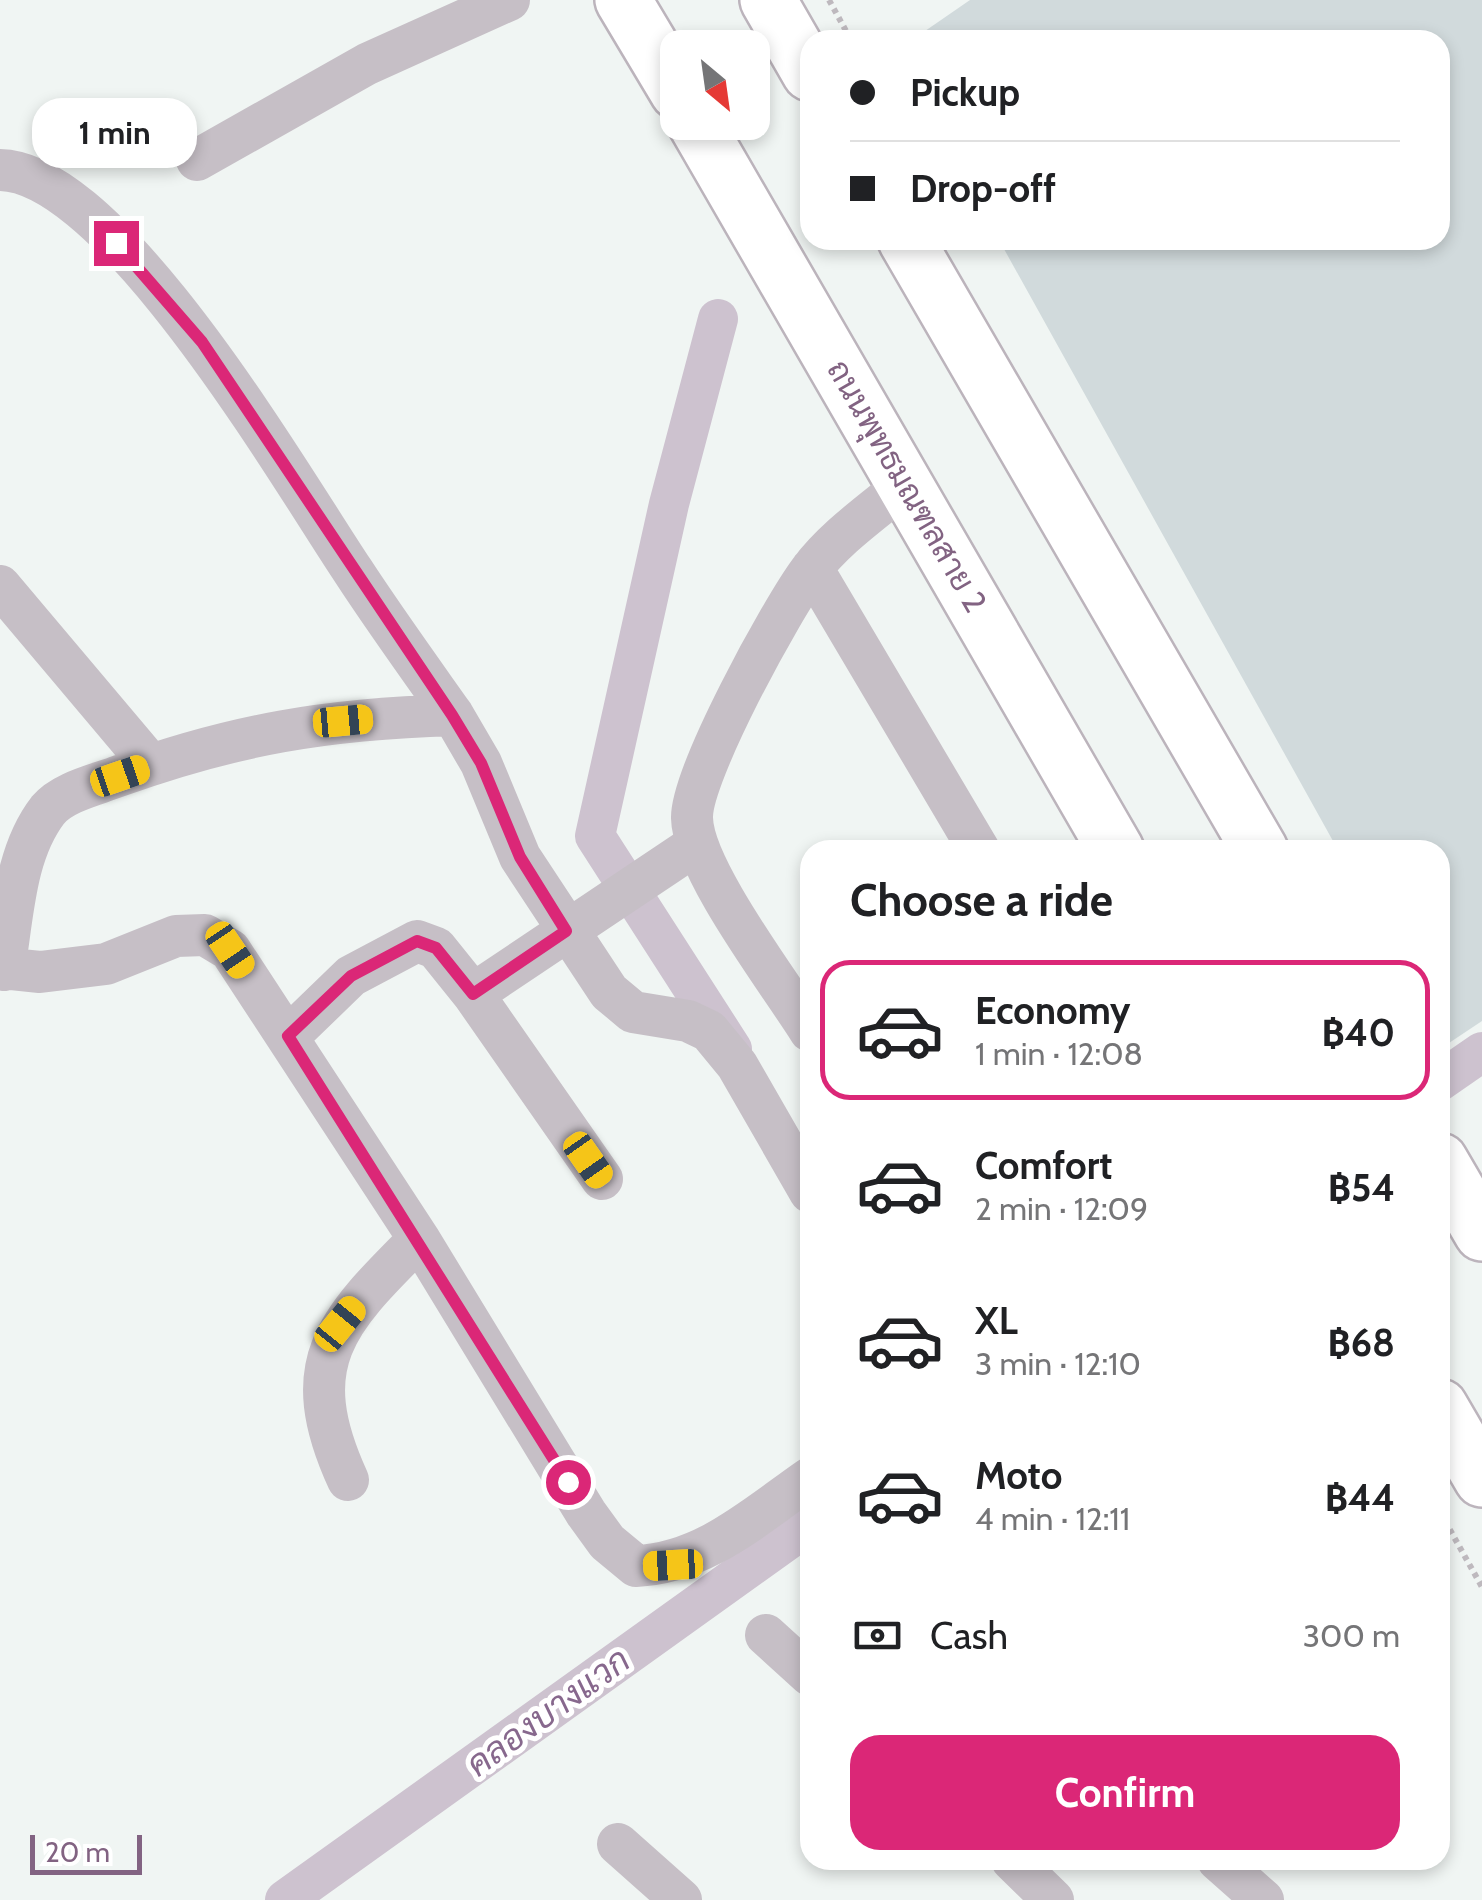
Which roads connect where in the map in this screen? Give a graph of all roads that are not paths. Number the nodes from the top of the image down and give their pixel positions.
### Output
1 (508, 0) edge
2 (623, 0) edge
3 (768, 0) edge
4 (800, 56) edge
5 (660, 62) edge
6 (706, 140) edge
7 (197, 160) dead end
8 (0, 170) edge
9 (912, 250) edge
10 (906, 483) junction
11 (812, 568) junction
12 (0, 586) edge
13 (452, 715) junction
14 (151, 765) junction
15 (973, 840) edge
16 (1110, 840) edge
17 (1254, 840) edge
18 (682, 854) junction
19 (566, 931) junction
20 (2, 969) edge
21 (473, 994) junction
22 (800, 1015) edge
23 (288, 1036) junction
24 (800, 1174) edge
25 (1450, 1178) edge
26 (602, 1180) dead end
27 (1482, 1233) edge
28 (419, 1240) junction
29 (1450, 1423) edge
30 (1482, 1479) edge
31 (348, 1480) dead end
32 (800, 1485) edge
33 (766, 1635) dead end
34 (800, 1667) edge
35 (618, 1844) dead end
36 (1022, 1870) edge
37 (1229, 1870) edge
38 (681, 1900) edge
39 (1053, 1900) edge
40 (1263, 1900) edge

1 - 7 street
2 - 5 main road
3 - 4 main road
6 - 10 main road, ถนนพุทธมณฑลสาย 2
8 - 13 street
9 - 17 main road
10 - 11 street
10 - 16 main road, ถนนพุทธมณฑลสาย 2
11 - 15 street
11 - 18 street
12 - 14 street
13 - 14 street
13 - 19 street
14 - 20 street
18 - 19 street
18 - 22 street
19 - 21 street
19 - 24 street
20 - 23 street
21 - 23 street
21 - 26 street
23 - 28 street
25 - 27 main road
28 - 31 street
28 - 32 street
29 - 30 main road
33 - 34 street
35 - 38 street
36 - 39 street
37 - 40 street

